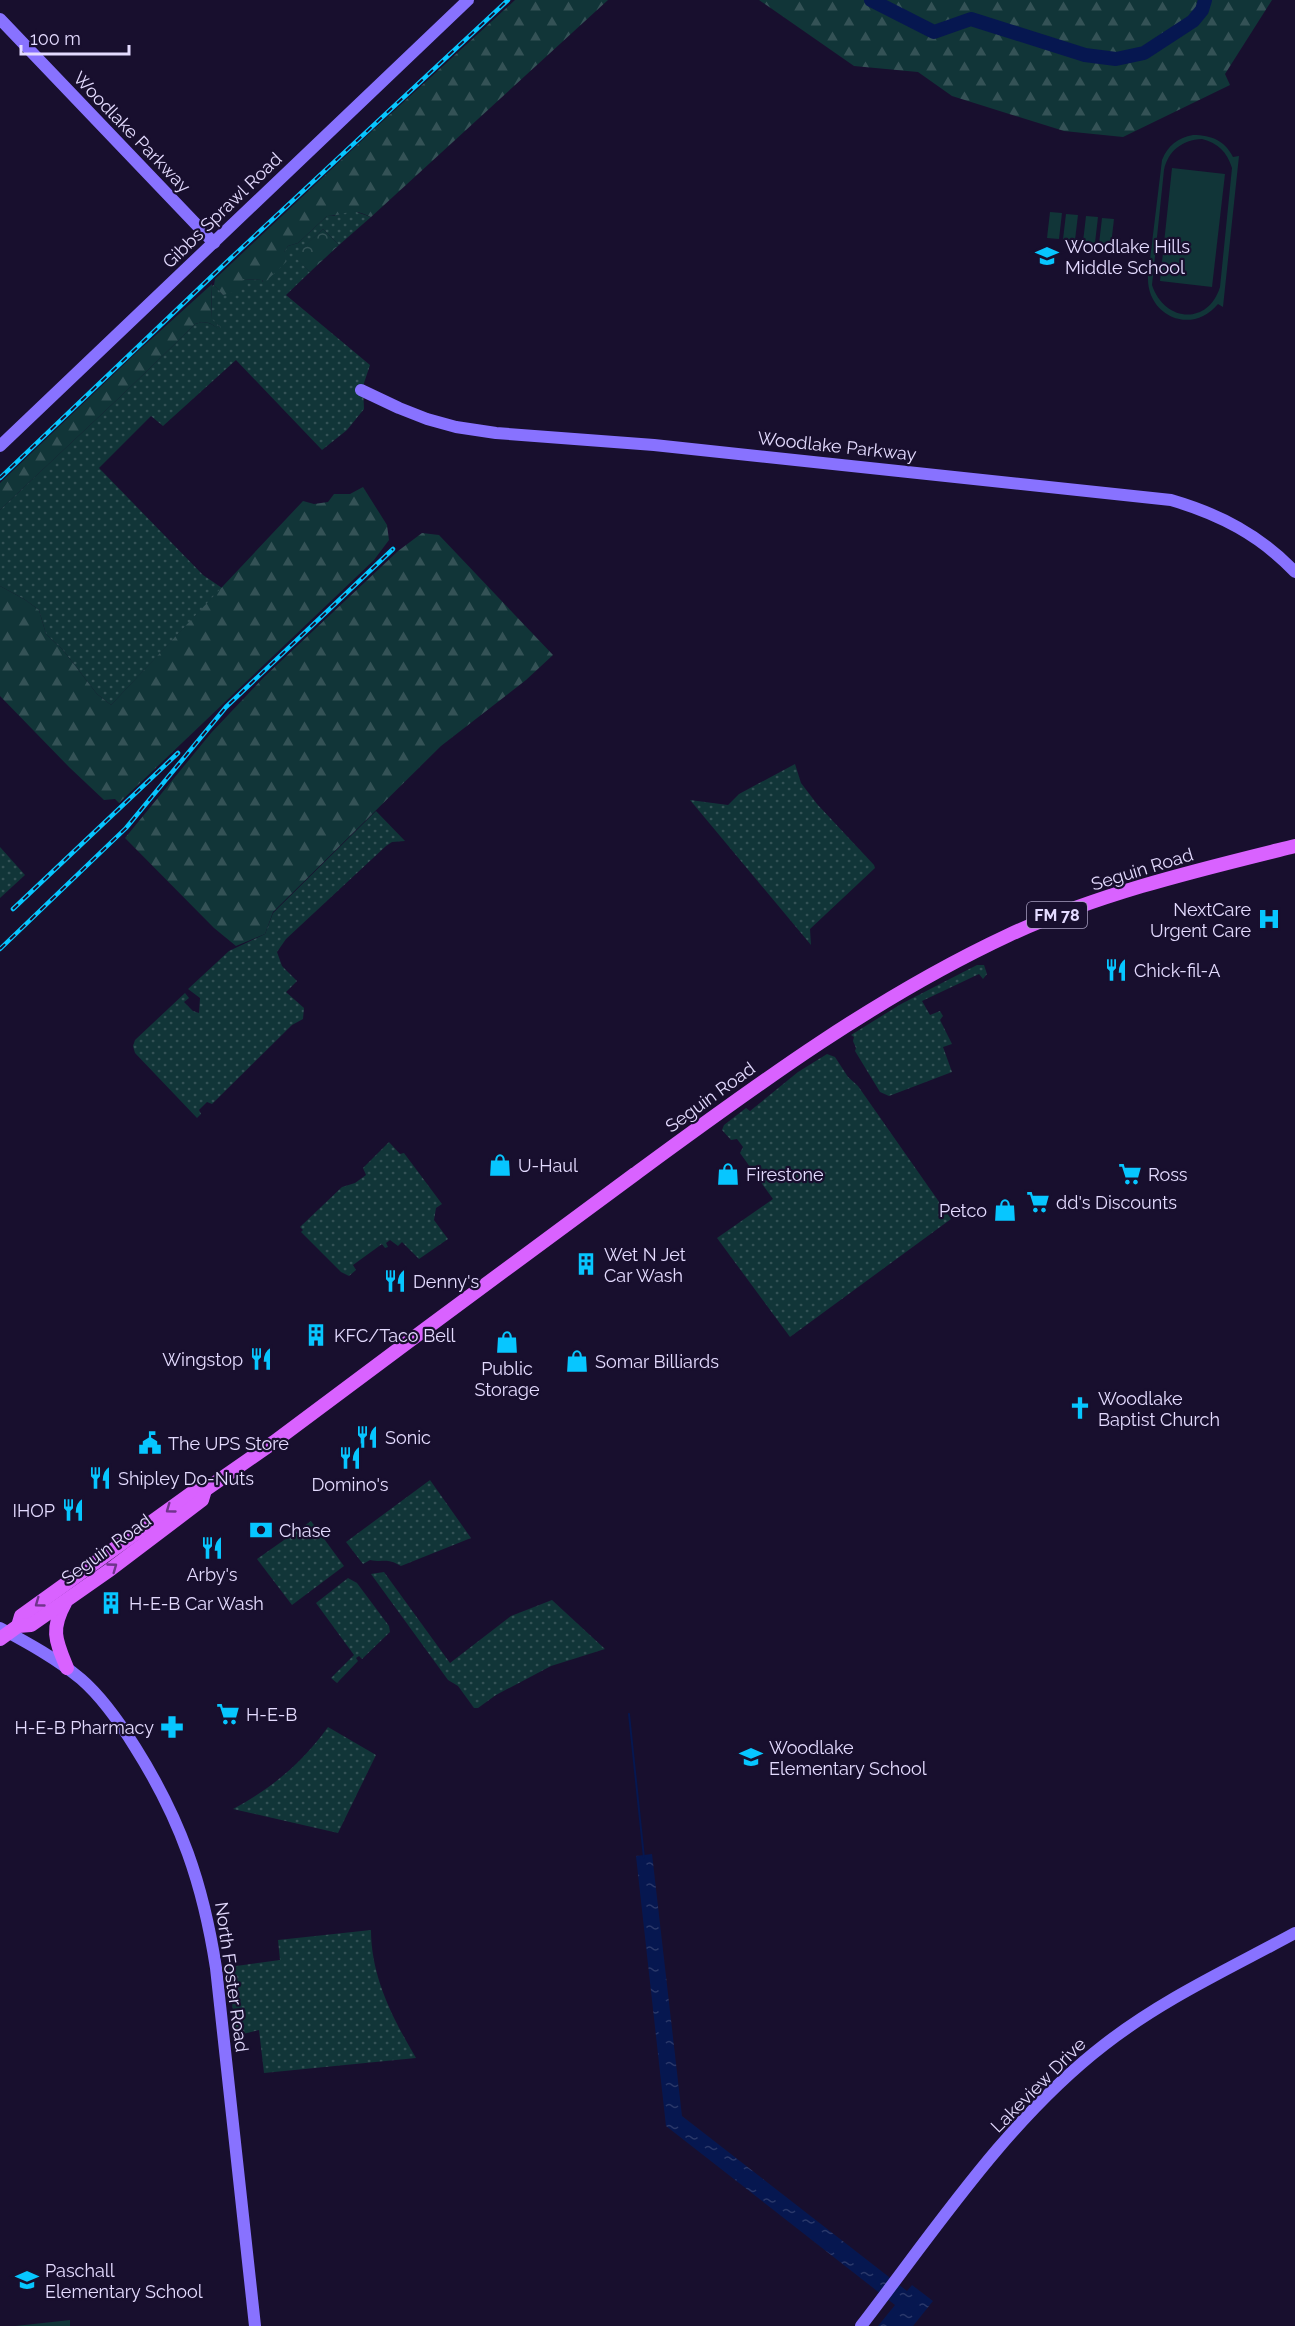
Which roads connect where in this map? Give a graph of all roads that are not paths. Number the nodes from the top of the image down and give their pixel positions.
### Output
1 (468, 0) edge
2 (0, 19) edge
3 (214, 243) junction
4 (361, 390) dead end
5 (0, 446) edge
6 (1295, 572) edge
7 (1295, 846) edge
8 (205, 1490) junction
9 (66, 1600) junction
10 (7, 1631) edge
11 (67, 1668) junction
12 (1295, 1933) edge
13 (255, 2326) edge
14 (861, 2326) edge

1 - 3 street, Gibbs Sprawl Road
2 - 3 street, Woodlake Parkway
3 - 5 street, Gibbs Sprawl Road
4 - 6 street, Woodlake Parkway
7 - 8 main road, Seguin Road / FM 78
9 -> 8 main road, Seguin Road / FM 78
8 -> 10 main road, Seguin Road / FM 78
9 - 10 main road, Seguin Road / FM 78
9 - 11 main road
10 - 11 street, North Foster Road
11 - 13 street, North Foster Road
12 - 14 street, Lakeview Drive

